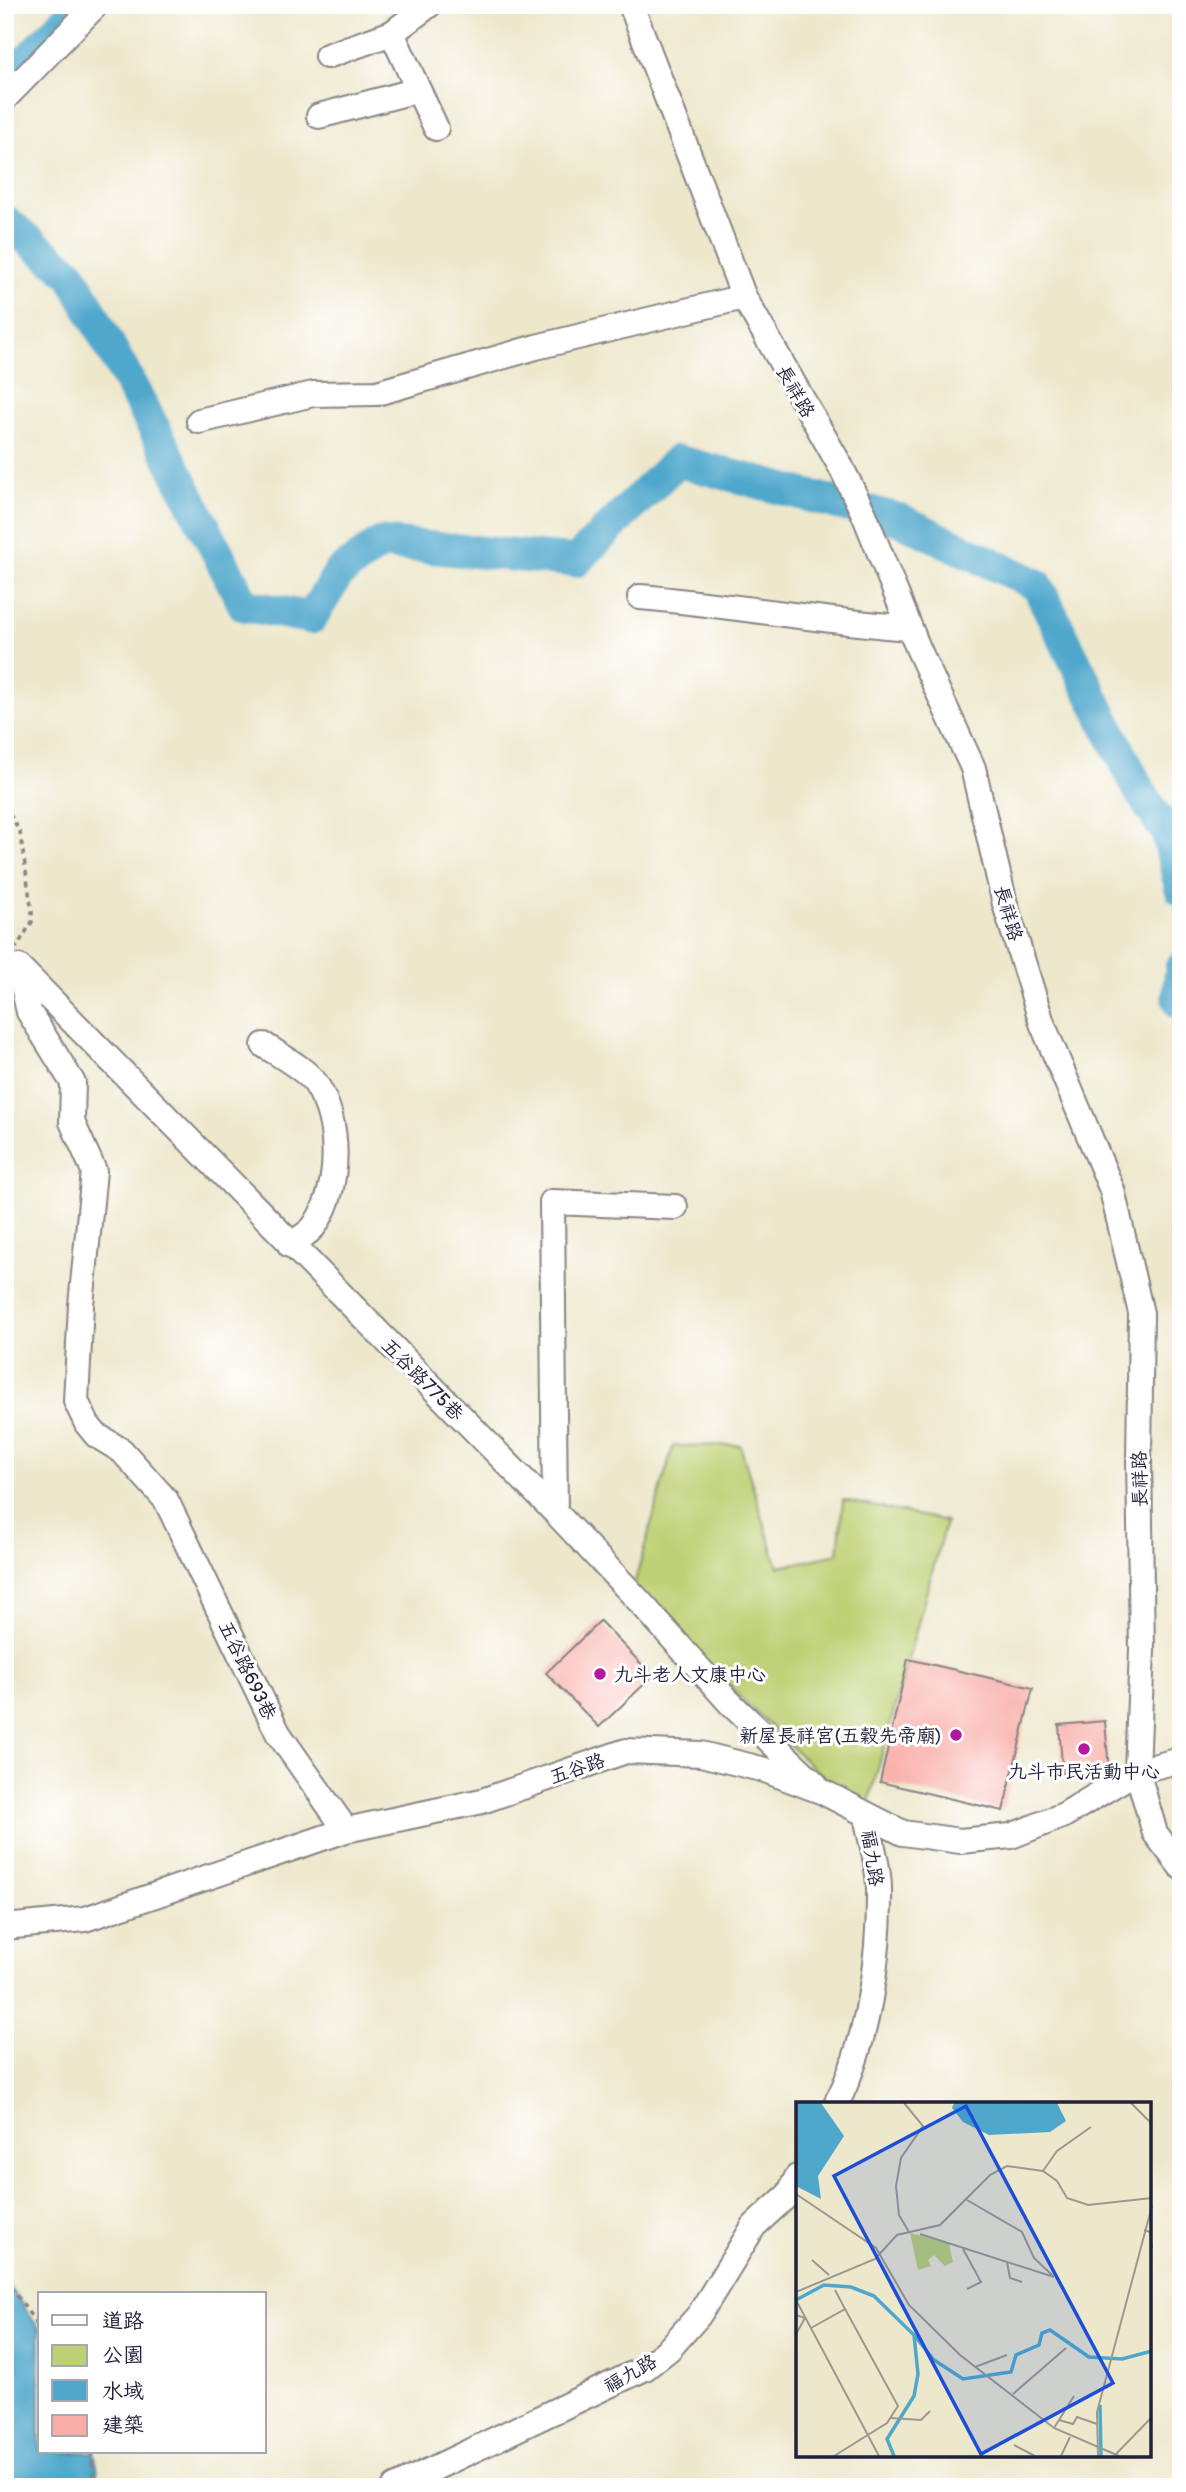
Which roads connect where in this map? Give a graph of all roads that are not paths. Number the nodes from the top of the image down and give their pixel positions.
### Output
1 (96, 5) edge
2 (429, 5) edge
3 (631, 5) edge
4 (393, 33) junction
5 (327, 56) dead end
6 (418, 90) junction
7 (5, 98) edge
8 (319, 116) dead end
9 (436, 128) dead end
10 (744, 297) junction
11 (199, 421) dead end
12 (640, 597) dead end
13 (910, 628) junction
14 (19, 967) joint
15 (264, 1045) dead end
16 (675, 1207) dead end
17 (290, 1245) junction
18 (555, 1512) junction
19 (1181, 1760) edge
20 (1137, 1771) junction
21 (823, 1792) junction
22 (866, 1815) junction
23 (346, 1830) junction
24 (1181, 1867) edge
25 (5, 1927) edge
26 (837, 2102) edge
27 (796, 2179) edge
28 (395, 2487) edge

1 - 7 street
2 - 4 street
3 - 10 street, 長祥路
4 - 5 street
4 - 6 street
6 - 8 street
6 - 9 street
10 - 11 street
10 - 13 street, 長祥路
12 - 13 street
13 - 20 street, 長祥路
14 - 17 street, 五谷路775巷
14 - 23 street, 五谷路693巷
15 - 17 street
16 - 18 street
17 - 18 street, 五谷路775巷
18 - 21 street, 五谷路775巷
19 - 20 street, 五谷路
20 - 22 street, 五谷路
20 - 24 street, 長祥路
21 - 22 street, 五谷路
21 - 23 street, 五谷路
22 - 26 street, 福九路
23 - 25 street, 五谷路
27 - 28 street, 福九路

